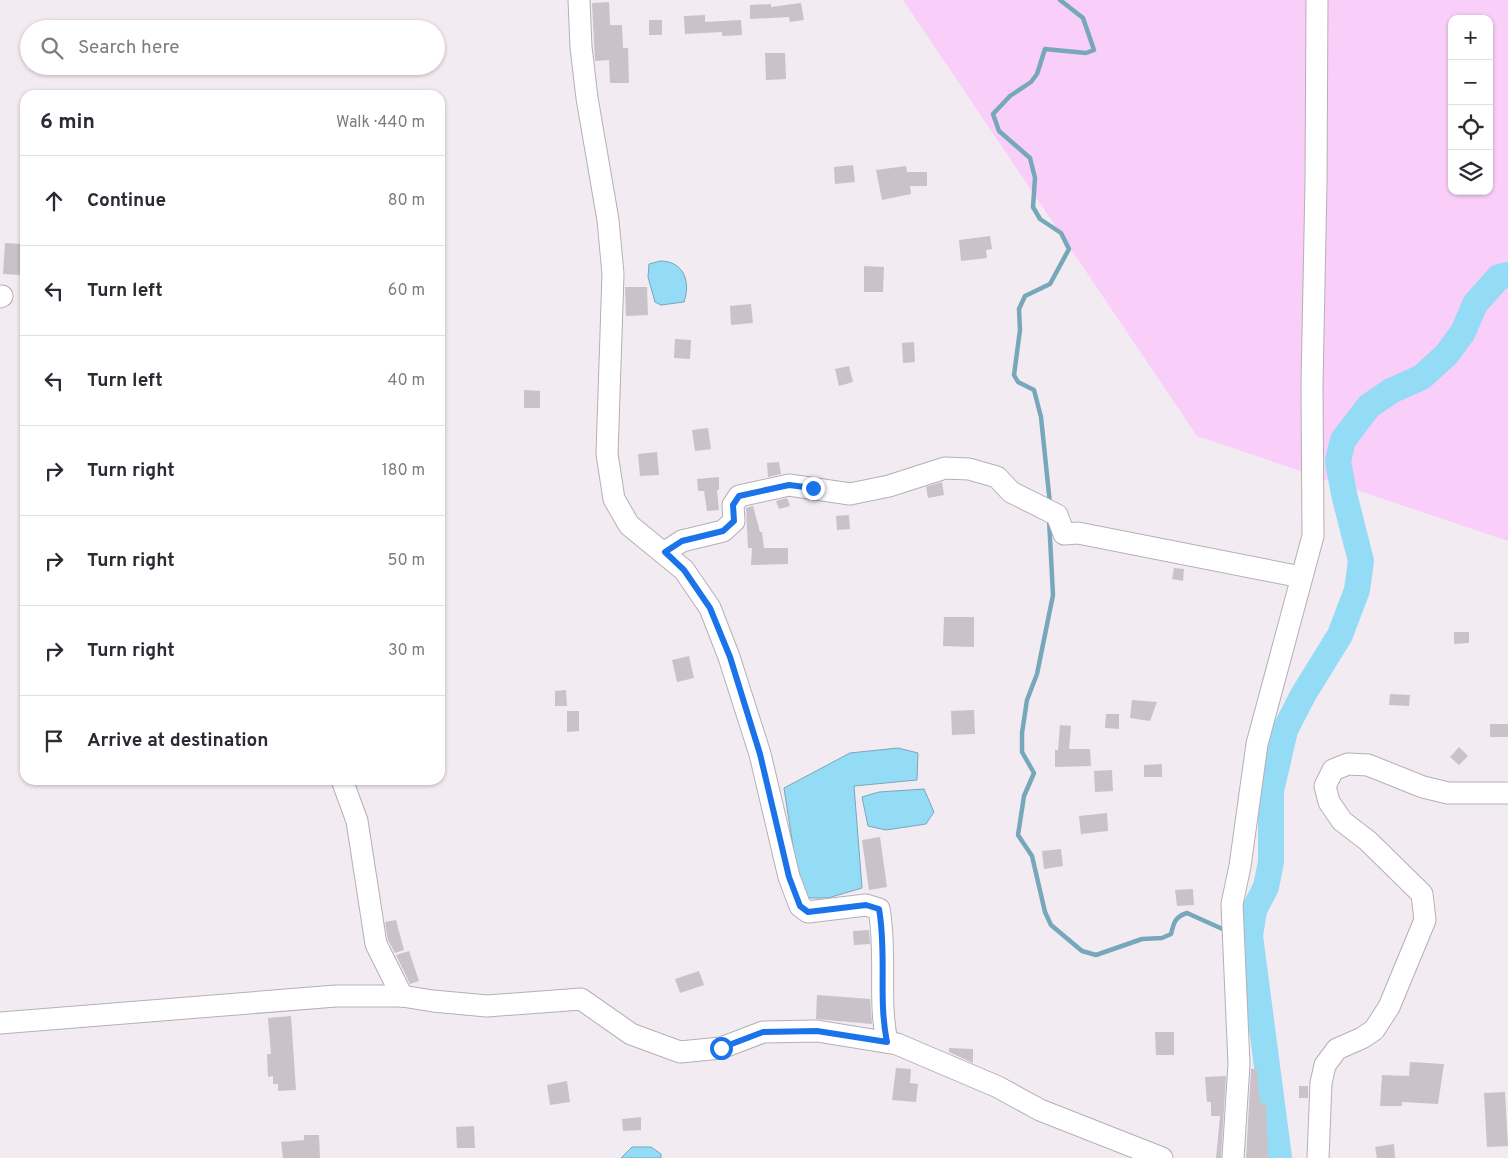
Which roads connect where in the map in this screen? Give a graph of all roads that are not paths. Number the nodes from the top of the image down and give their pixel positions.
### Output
1 (579, 0) edge
2 (1317, 0) edge
3 (665, 552) junction
4 (1302, 577) junction
5 (344, 785) edge
6 (1508, 793) edge
7 (402, 996) junction
8 (0, 1024) edge
9 (887, 1042) junction
10 (1162, 1158) edge
11 (1233, 1158) edge
12 (1318, 1158) edge

1 - 3 street
2 - 4 street
3 - 4 street
3 - 9 street
4 - 11 street
5 - 7 street
6 - 12 street
7 - 8 street
7 - 9 street
9 - 10 street

